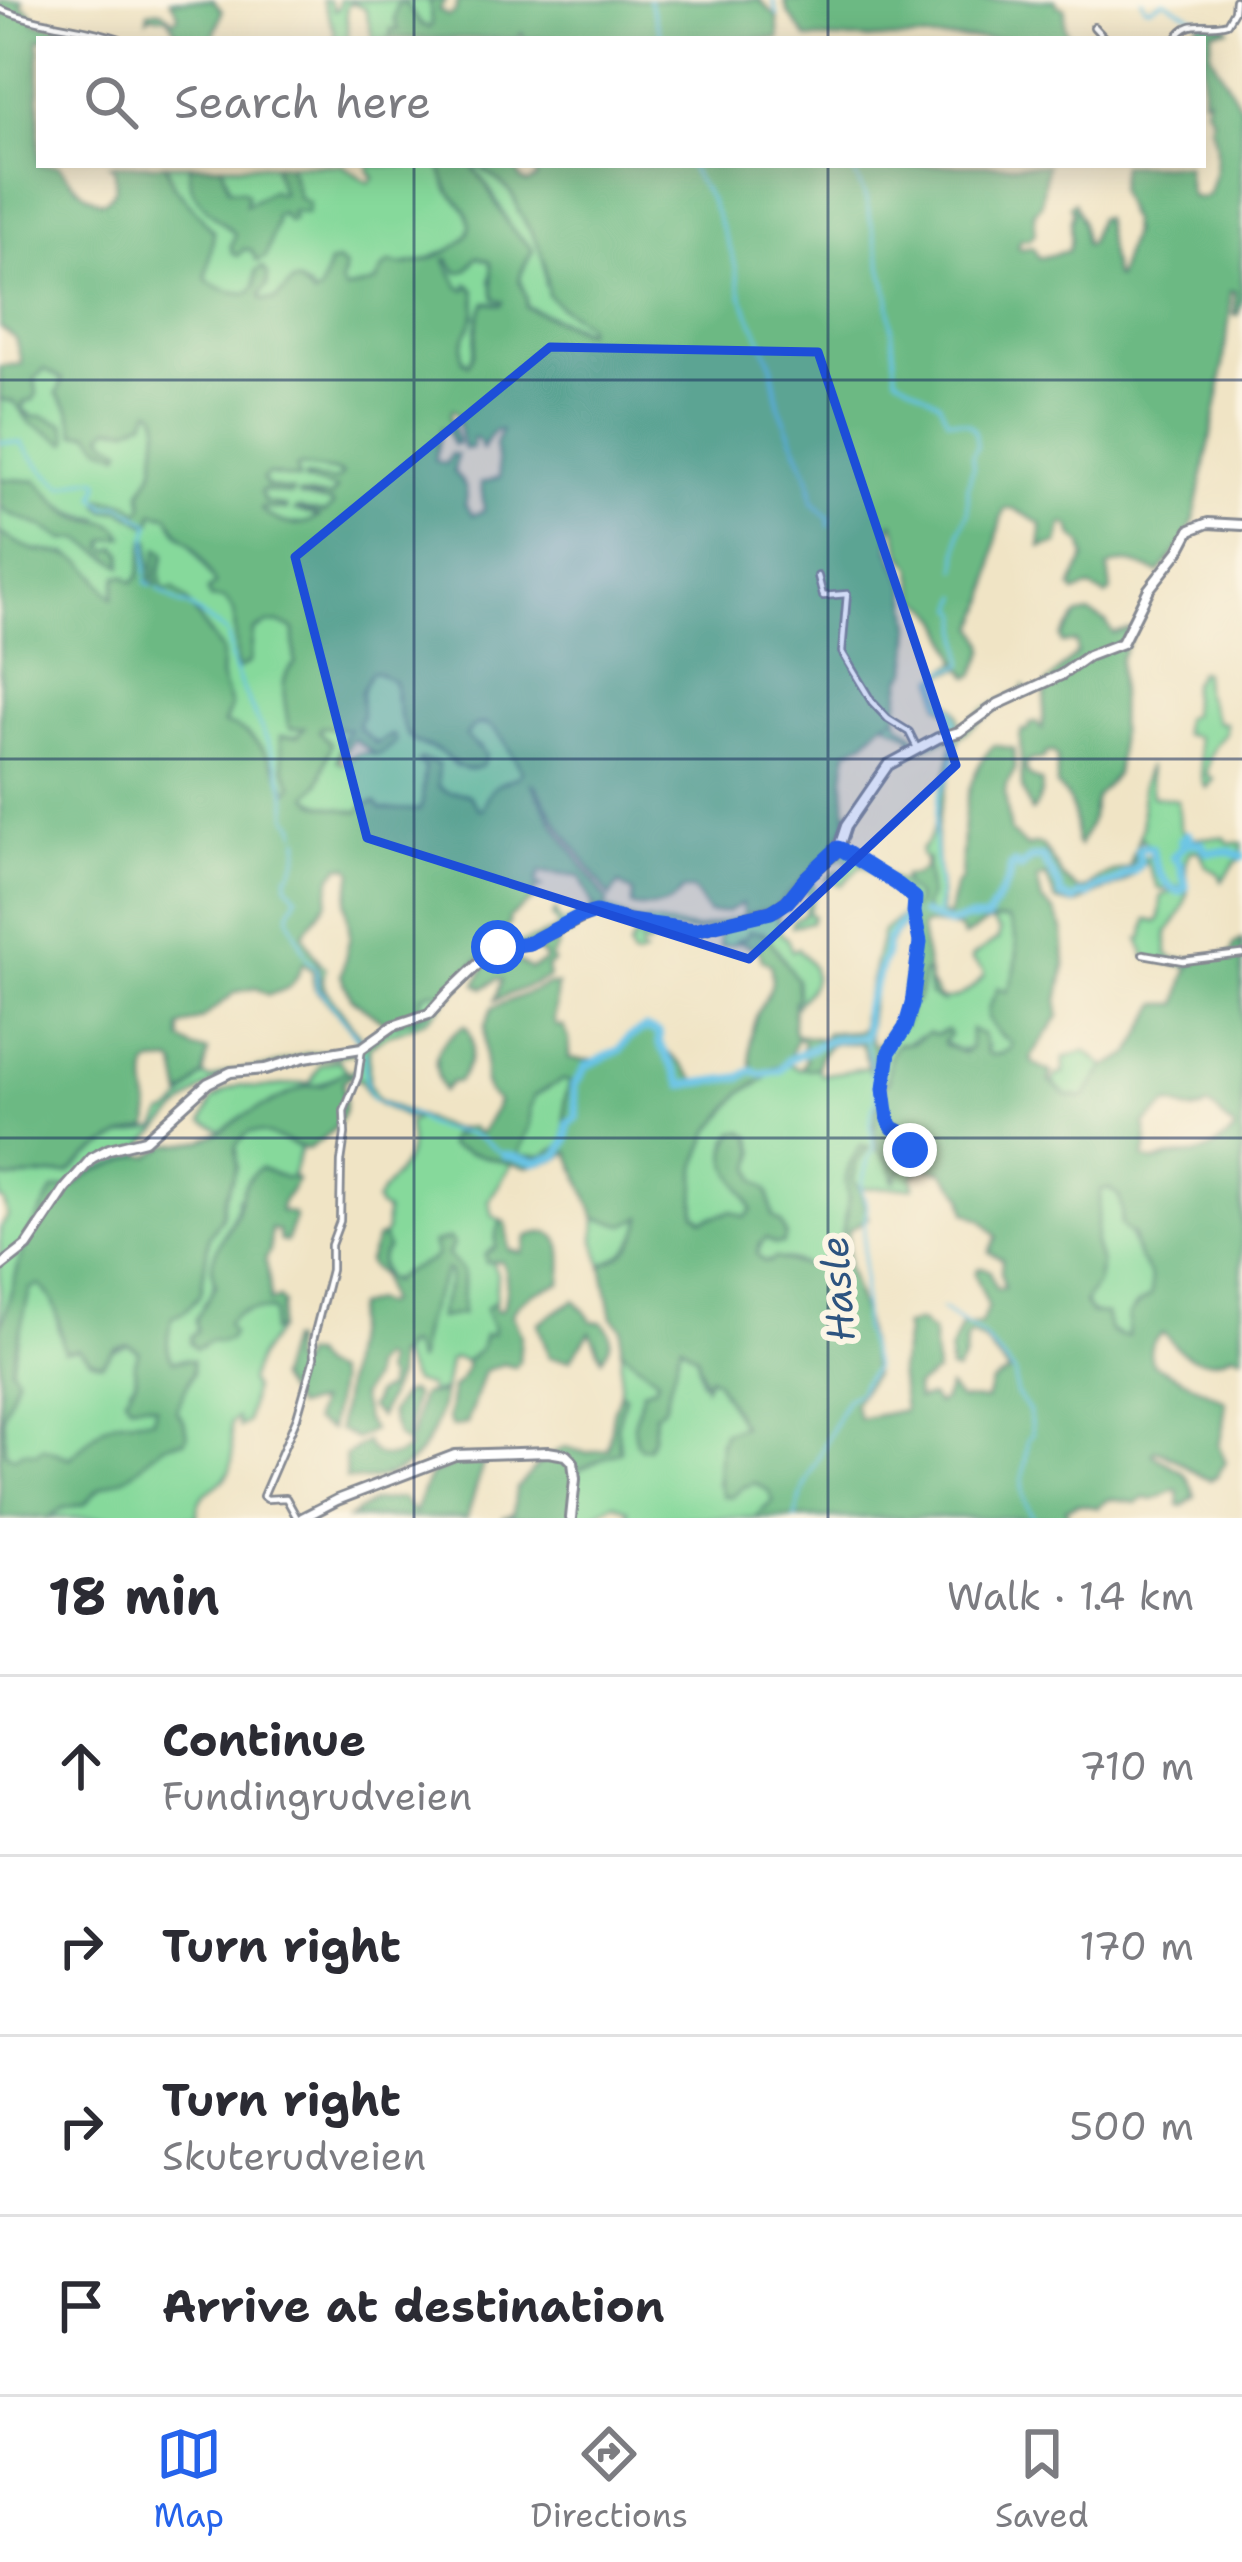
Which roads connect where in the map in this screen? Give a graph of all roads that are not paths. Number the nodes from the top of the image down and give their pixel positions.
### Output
1 (1235, 0) edge
2 (0, 9) edge
3 (1094, 27) dead end
4 (108, 36) edge
5 (1102, 36) edge
6 (1178, 36) edge
7 (1242, 525) edge
8 (818, 576) dead end
9 (917, 748) junction
10 (838, 848) junction
11 (1143, 954) dead end
12 (1242, 954) edge
13 (362, 1048) junction
14 (910, 1158) dead end
15 (0, 1267) edge
16 (300, 1518) edge
17 (571, 1518) edge

1 - 6 street
2 - 4 street
3 - 5 street
7 - 9 street
8 - 9 street
9 - 10 street
10 - 13 street
10 - 14 street
11 - 12 street
13 - 15 street
13 - 16 street
16 - 17 street

